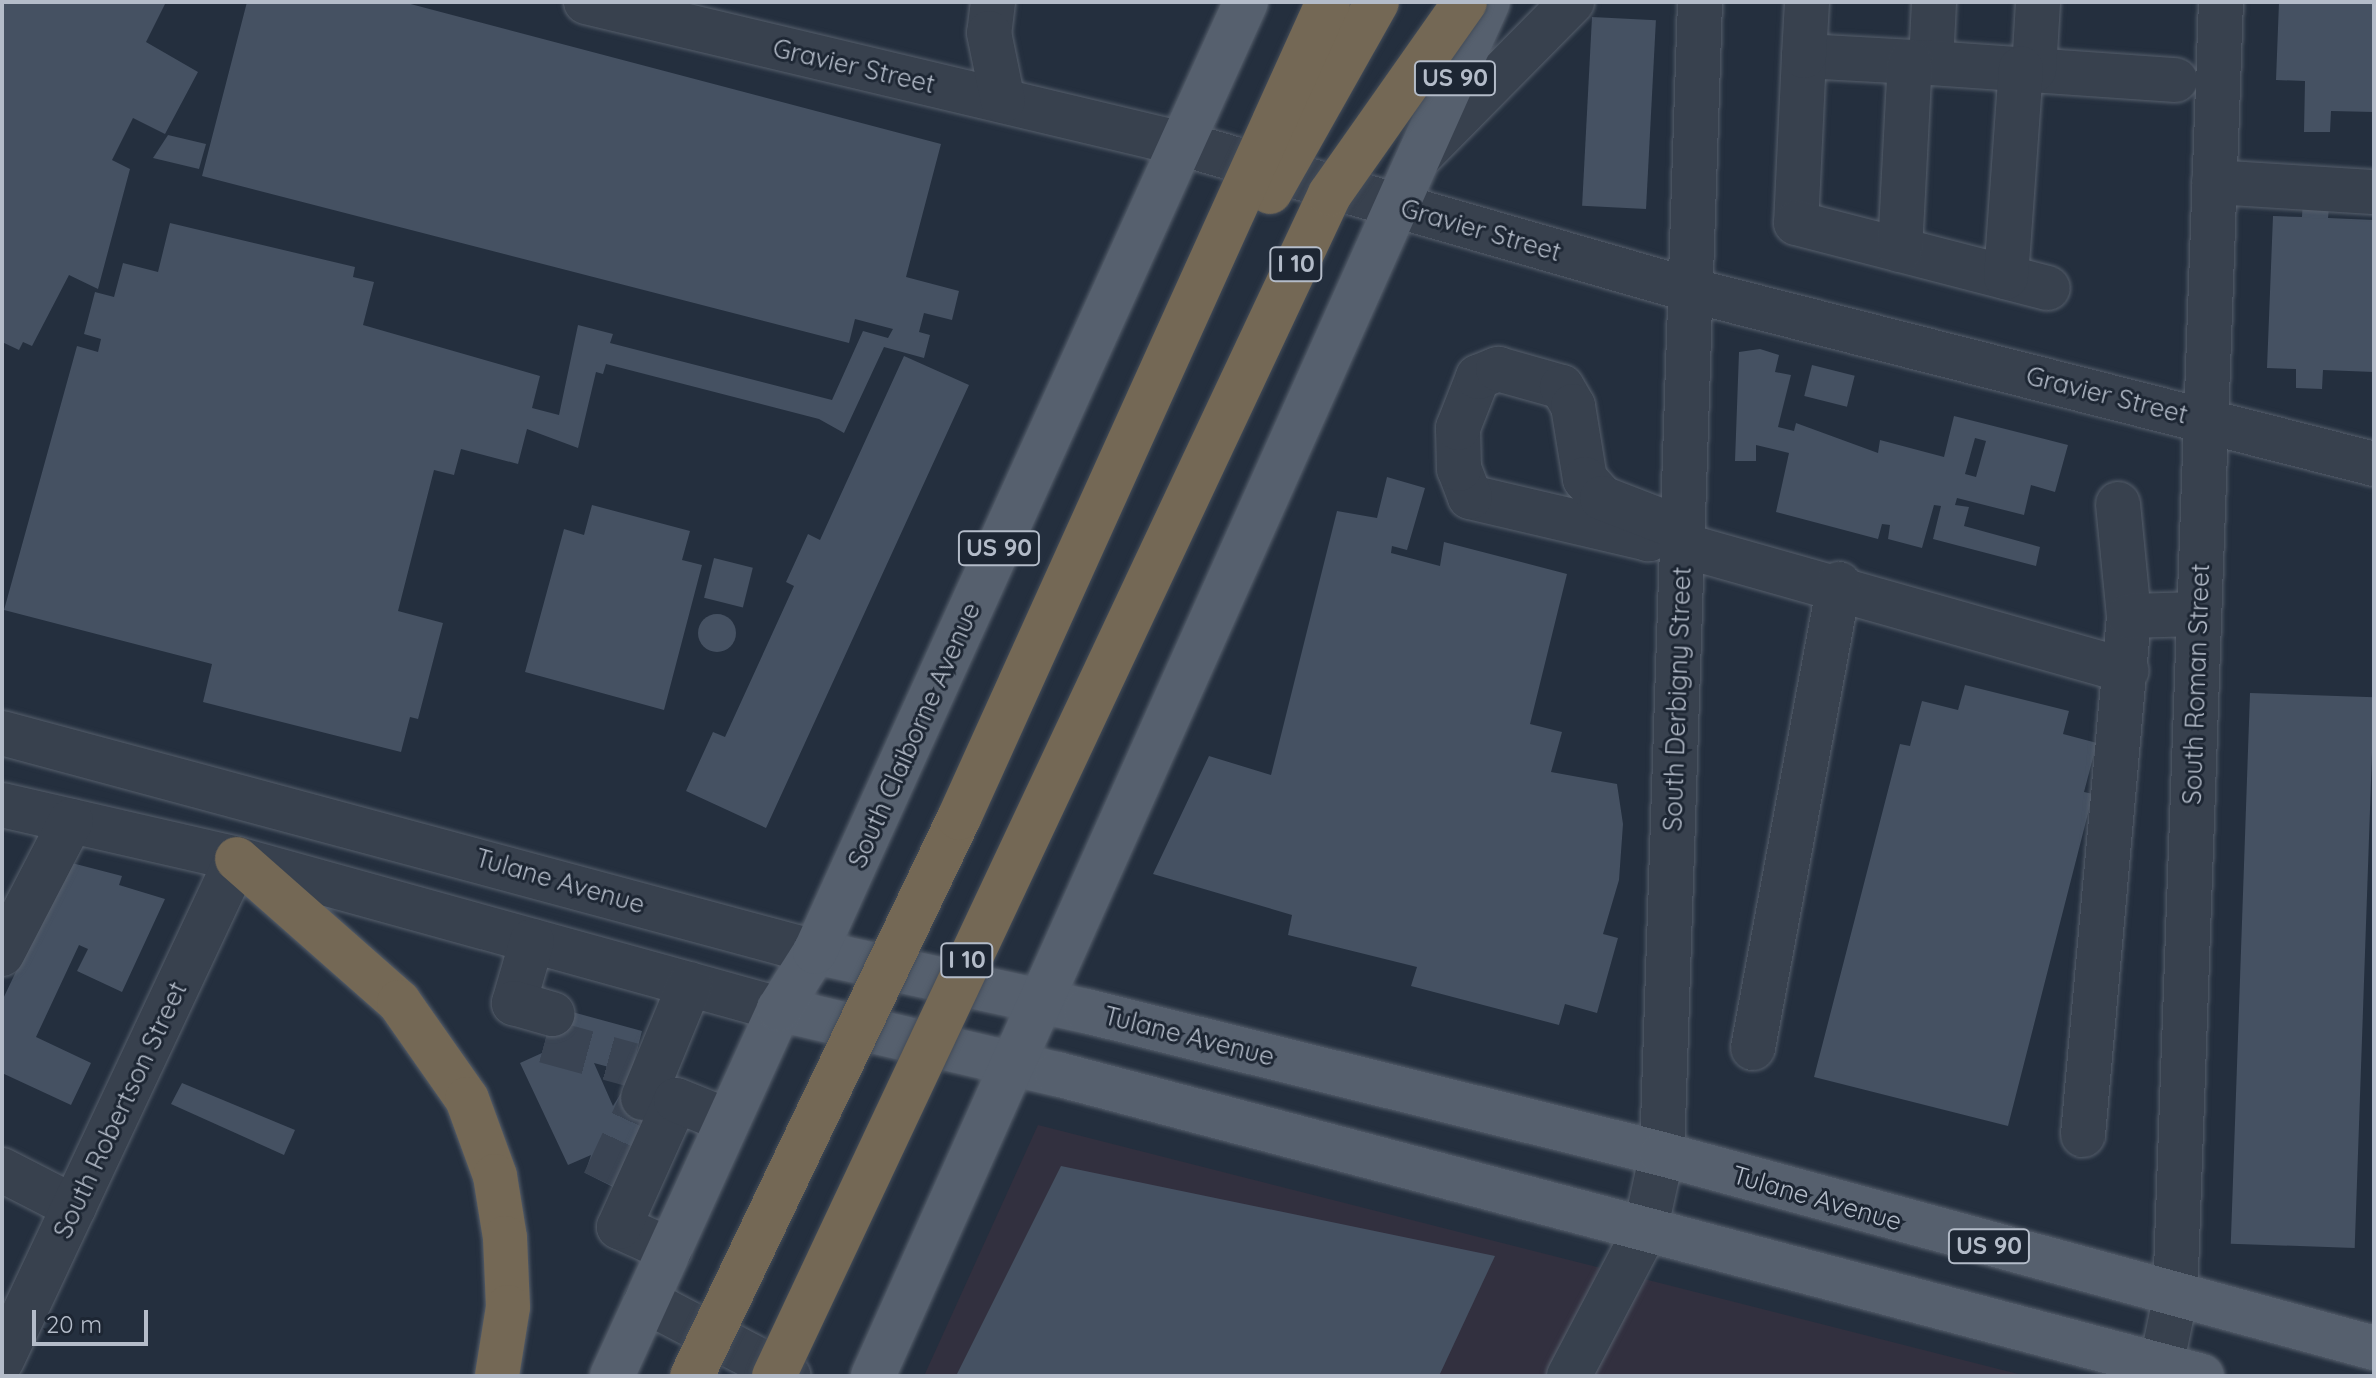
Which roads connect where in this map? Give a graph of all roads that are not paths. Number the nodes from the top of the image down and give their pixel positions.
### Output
1 (586, 2) edge
2 (993, 2) edge
3 (1246, 2) edge
4 (1328, 2) edge
5 (1377, 2) edge
6 (1465, 2) edge
7 (1488, 2) edge
8 (1572, 2) edge
9 (1700, 2) edge
10 (1807, 2) edge
11 (1934, 2) edge
12 (2038, 2) edge
13 (2221, 2) edge
14 (1804, 56) junction
15 (1920, 62) junction
16 (2028, 70) junction
17 (2175, 80) dead end
18 (1003, 101) junction
19 (1183, 144) junction
20 (1422, 154) junction
21 (2214, 182) junction
22 (2374, 192) edge
23 (1399, 206) junction
24 (1900, 250) junction
25 (2006, 277) junction
26 (2048, 288) dead end
27 (1690, 290) junction
28 (1151, 398) junction
29 (2204, 419) junction
30 (2374, 464) edge
31 (2118, 504) dead end
32 (1677, 534) junction
33 (1839, 584) junction
34 (2198, 614) junction
35 (2129, 616) junction
36 (2127, 671) junction
37 (2, 733) edge
38 (2, 805) edge
39 (71, 821) junction
40 (237, 859) junction
41 (532, 941) junction
42 (815, 952) junction
43 (2, 954) edge
44 (690, 984) junction
45 (1036, 999) junction
46 (779, 1009) junction
47 (537, 1019) dead end
48 (1753, 1048) dead end
49 (1011, 1063) junction
50 (652, 1070) junction
51 (728, 1121) junction
52 (2083, 1135) dead end
53 (1662, 1154) junction
54 (2, 1170) edge
55 (604, 1182) tunnel mouth
56 (74, 1207) junction
57 (619, 1227) junction
58 (1645, 1231) junction
59 (670, 1250) junction
60 (2175, 1299) junction
61 (646, 1301) junction
62 (2374, 1348) edge
63 (2, 1360) edge
64 (2174, 1372) edge
65 (497, 1376) edge
66 (612, 1376) edge
67 (692, 1376) edge
68 (774, 1376) edge
69 (789, 1376) edge
70 (873, 1376) edge
71 (1569, 1376) edge

1 - 18 street, Gravier Street
2 - 18 street
3 - 19 main road, South Claiborne Avenue / US 90
4 - 28 highway, I 10, bridge
5 - 28 highway, bridge
6 - 68 highway, I 10, bridge
7 - 20 main road, US 90
8 - 20 street
9 - 27 street, South Derbigny Street
10 - 14 street
11 - 15 street
12 - 16 street
13 - 21 street, South Roman Street
14 - 15 street
14 - 24 street
15 - 16 street
15 - 24 street
16 - 17 street
16 - 25 street
18 - 19 street, Gravier Street
19 - 23 street, Gravier Street
19 - 42 main road, South Claiborne Avenue / US 90
20 - 23 main road, US 90
21 - 22 street
21 - 29 street, South Roman Street
23 - 27 street, Gravier Street
23 - 45 main road, US 90
24 - 25 street
25 - 26 street
27 - 29 street, Gravier Street
27 - 32 street, South Derbigny Street
28 - 67 highway, I 10, bridge
29 - 30 street, Gravier Street
29 - 34 street, South Roman Street
31 - 35 street
32 - 32 street
32 - 33 street
32 - 53 street, South Derbigny Street
33 - 36 street
33 - 48 street
34 - 35 street
34 - 60 street, South Roman Street
35 - 36 street
36 - 52 street
37 - 42 street, Tulane Avenue
38 - 39 street
39 - 40 street
39 - 43 street
40 - 41 street
40 - 56 street, South Robertson Street
40 - 65 highway
41 - 44 street
41 - 47 street
42 - 45 main road, Tulane Avenue
42 - 46 main road, South Claiborne Avenue / US 90
44 - 46 street
44 - 50 street
45 - 49 main road
45 - 53 main road, Tulane Avenue / US 90
46 - 49 main road
46 - 51 main road, South Claiborne Avenue
49 - 58 main road
49 - 70 main road
50 - 51 street
50 - 57 street
51 - 59 main road, South Claiborne Avenue
53 - 58 street, South Derbigny Street
53 - 60 main road, Tulane Avenue / US 90
54 - 56 street
55 - 57 street
56 - 63 street, South Robertson Street
57 - 59 street
58 - 64 main road
58 - 71 street, South Derbigny Street
59 - 61 main road, South Claiborne Avenue
60 - 62 main road, Tulane Avenue / US 90
60 - 64 street, South Roman Street
61 - 66 main road, South Claiborne Avenue
61 - 69 street

